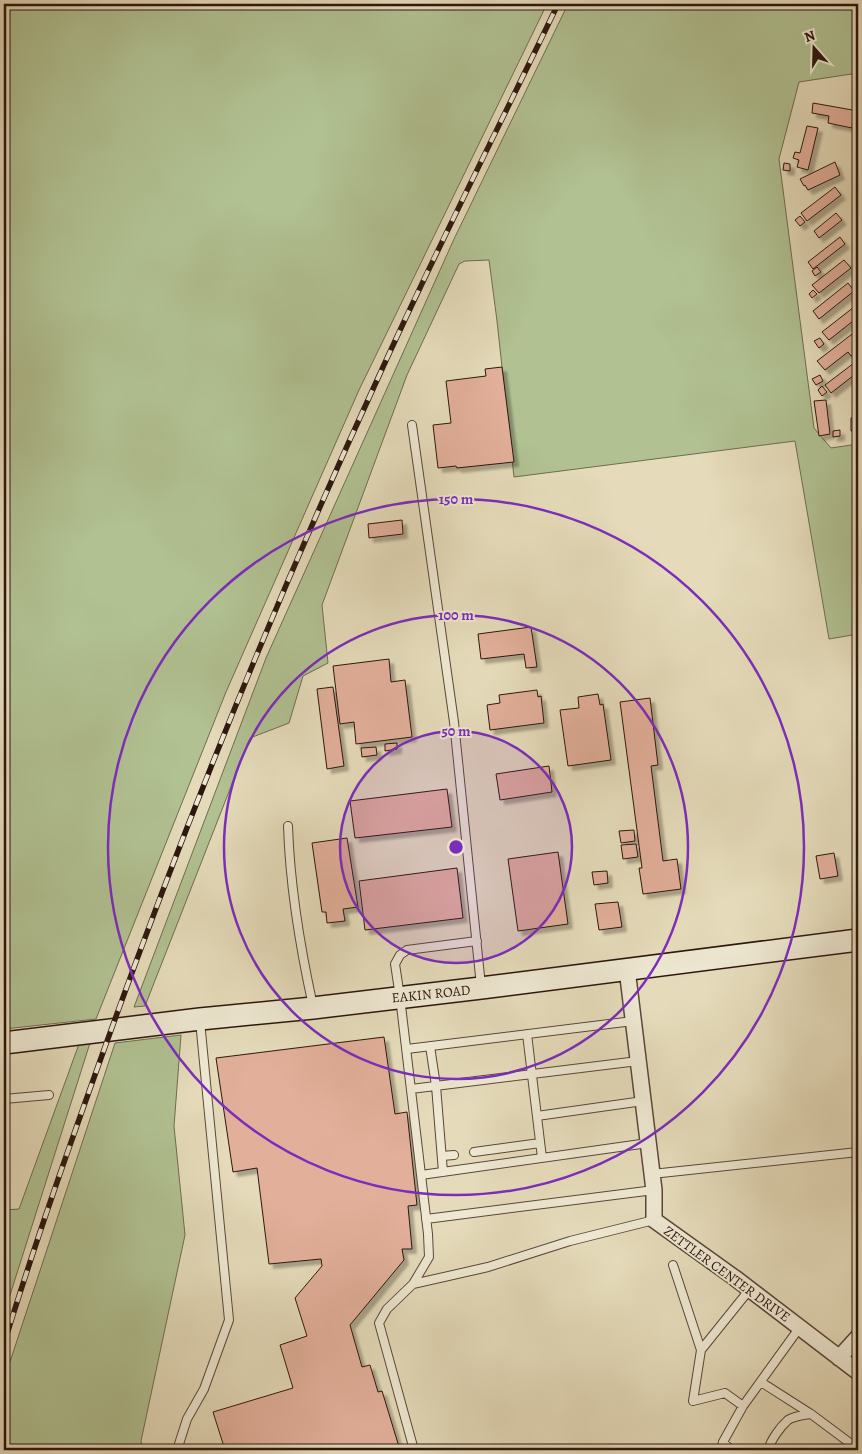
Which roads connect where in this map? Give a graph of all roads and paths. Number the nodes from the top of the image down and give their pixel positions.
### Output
1 (412, 424) dead end
2 (288, 826) dead end
3 (858, 940) edge
4 (477, 941) junction
5 (627, 969) junction
6 (481, 988) junction
7 (400, 997) junction
8 (313, 1008) junction
9 (200, 1018) junction
10 (633, 1021) junction
11 (527, 1034) junction
12 (4, 1043) edge
13 (430, 1046) junction
14 (406, 1048) junction
15 (638, 1061) junction
16 (532, 1074) junction
17 (436, 1086) junction
18 (411, 1089) junction
19 (49, 1095) dead end
20 (4, 1099) edge
21 (643, 1101) junction
22 (536, 1116) junction
23 (540, 1143) junction
24 (648, 1143) junction
25 (474, 1152) dead end
26 (858, 1152) edge
27 (454, 1155) dead end
28 (442, 1156) junction
29 (542, 1158) junction
30 (443, 1172) junction
31 (652, 1174) junction
32 (421, 1175) junction
33 (654, 1190) junction
34 (426, 1219) junction
35 (654, 1220) junction
36 (673, 1265) dead end
37 (413, 1284) junction
38 (750, 1290) junction
39 (800, 1327) junction
40 (858, 1337) edge
41 (701, 1350) junction
42 (839, 1358) junction
43 (858, 1372) edge
44 (761, 1382) junction
45 (743, 1406) junction
46 (811, 1414) junction
47 (722, 1446) edge
48 (858, 1449) edge
49 (181, 1450) edge
50 (414, 1450) edge
51 (731, 1450) edge
52 (768, 1450) edge

1 - 4 lane
2 - 8 lane
3 - 5 street, EAKIN ROAD
4 - 6 lane
4 - 7 lane
5 - 6 street, EAKIN ROAD
5 - 10 street, ZETTLER CENTER DRIVE
6 - 7 street, EAKIN ROAD
7 - 8 street, EAKIN ROAD
7 - 14 lane
8 - 9 street, EAKIN ROAD
9 - 12 street, EAKIN ROAD
9 - 49 lane
10 - 11 lane
10 - 15 street, ZETTLER CENTER DRIVE
11 - 13 lane
11 - 16 lane
13 - 14 lane
13 - 17 lane
14 - 18 lane
15 - 16 lane
15 - 21 street, ZETTLER CENTER DRIVE
16 - 17 lane
16 - 22 lane
17 - 18 lane
17 - 28 lane
18 - 32 lane
19 - 20 lane
21 - 22 lane
21 - 24 street, ZETTLER CENTER DRIVE
22 - 23 lane
23 - 25 lane
23 - 29 lane
24 - 29 lane
24 - 31 street, ZETTLER CENTER DRIVE
26 - 31 lane
27 - 28 lane
28 - 30 lane
29 - 30 lane
30 - 32 lane
31 - 33 street, ZETTLER CENTER DRIVE
32 - 34 lane
33 - 34 lane
33 - 35 street, ZETTLER CENTER DRIVE
34 - 37 lane
35 - 37 lane
35 - 38 street, ZETTLER CENTER DRIVE
36 - 41 lane
37 - 50 lane
38 - 39 street, ZETTLER CENTER DRIVE
38 - 41 lane
39 - 42 street, ZETTLER CENTER DRIVE
39 - 44 lane
40 - 42 street
41 - 45 lane
42 - 43 street, ZETTLER CENTER DRIVE
44 - 45 lane
44 - 46 lane
45 - 47 lane
46 - 48 lane
46 - 52 lane
47 - 51 lane

